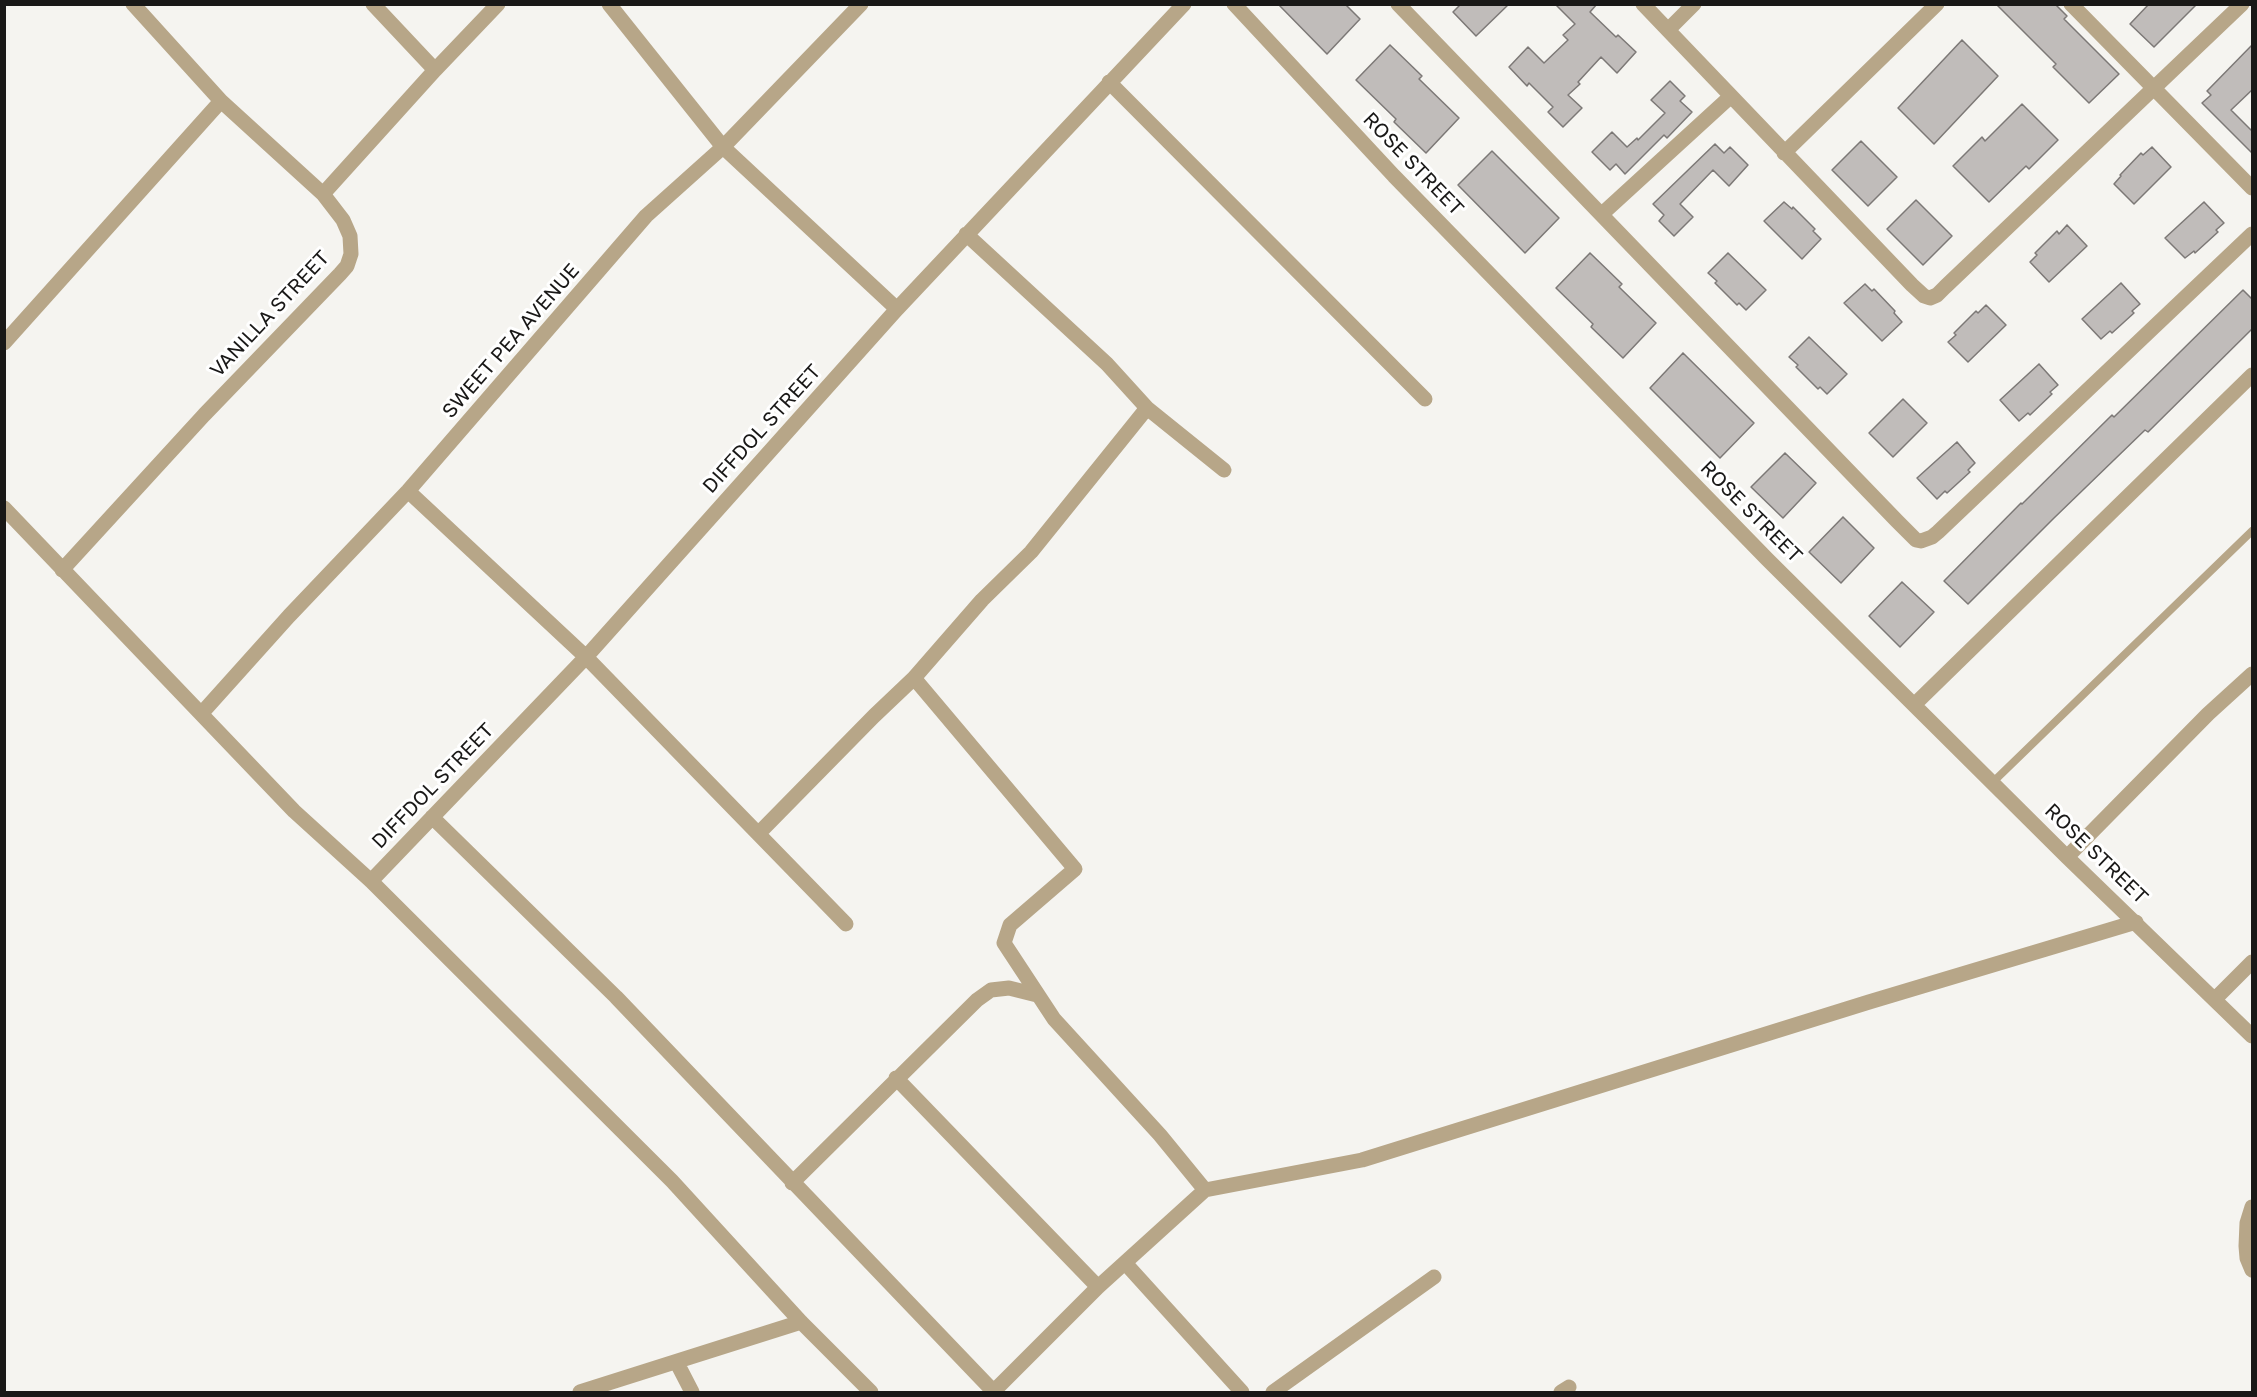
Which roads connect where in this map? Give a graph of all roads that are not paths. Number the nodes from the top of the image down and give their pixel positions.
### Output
1 (133, 4) edge
2 (373, 4) edge
3 (498, 4) edge
4 (609, 4) edge
5 (861, 4) edge
6 (1184, 4) edge
7 (1234, 4) edge
8 (1398, 4) edge
9 (1642, 4) edge
10 (1694, 4) edge
11 (1936, 4) edge
12 (2072, 4) edge
13 (2242, 4) edge
14 (1668, 30) junction
15 (435, 70) junction
16 (1109, 82) junction
17 (2155, 87) junction
18 (1730, 97) junction
19 (221, 101) junction
20 (723, 147) junction
21 (1784, 153) junction
22 (2253, 188) edge
23 (323, 194) junction
24 (1602, 214) junction
25 (966, 234) junction
26 (2253, 234) edge
27 (897, 309) junction
28 (4, 343) edge
29 (2253, 375) edge
30 (1425, 399) dead end
31 (1147, 408) junction
32 (1224, 470) dead end
33 (408, 491) junction
34 (4, 508) edge
35 (2253, 531) edge
36 (62, 570) junction
37 (586, 657) junction
38 (2253, 674) edge
39 (914, 678) junction
40 (1915, 704) junction
41 (201, 714) junction
42 (1993, 782) junction
43 (432, 817) junction
44 (759, 833) junction
45 (2067, 857) junction
46 (371, 881) junction
47 (2136, 922) junction
48 (846, 924) dead end
49 (2253, 963) edge
50 (1038, 995) junction
51 (2215, 999) junction
52 (2253, 1036) edge
53 (896, 1078) junction
54 (792, 1183) junction
55 (1205, 1190) junction
56 (2253, 1207) edge
57 (1126, 1264) junction
58 (2253, 1270) edge
59 (1434, 1276) dead end
60 (1098, 1287) junction
61 (801, 1322) junction
62 (677, 1363) junction
63 (580, 1392) edge
64 (692, 1392) edge
65 (871, 1392) edge
66 (993, 1392) edge
67 (1242, 1392) edge
68 (1273, 1392) edge

1 - 19 street, VANILLA STREET
2 - 15 street
3 - 15 street
4 - 20 street
5 - 20 street, SWEET PEA AVENUE
6 - 16 street, DIFFDOL STREET
7 - 40 street, ROSE STREET
8 - 24 street
9 - 14 street
10 - 14 street
11 - 21 street
12 - 17 street
13 - 17 street
14 - 18 street
15 - 23 street
16 - 25 street, DIFFDOL STREET
16 - 30 street
17 - 21 street
17 - 22 street
18 - 21 street
18 - 24 street
19 - 23 street, VANILLA STREET
19 - 28 street
20 - 27 street
20 - 33 street, SWEET PEA AVENUE
23 - 36 street, VANILLA STREET
24 - 26 street
25 - 27 street, DIFFDOL STREET
25 - 31 street
27 - 37 street, DIFFDOL STREET
29 - 40 street
31 - 32 street
31 - 39 street
33 - 37 street
33 - 41 street, SWEET PEA AVENUE
34 - 36 street
35 - 42 lane
36 - 41 street
37 - 43 street, DIFFDOL STREET
37 - 44 street
38 - 45 street
39 - 44 street
39 - 50 street
40 - 42 street, ROSE STREET
41 - 46 street
42 - 45 street, ROSE STREET
43 - 46 street, DIFFDOL STREET
43 - 54 street
44 - 48 street
45 - 47 street, ROSE STREET
46 - 61 street
47 - 51 street, ROSE STREET
47 - 55 street
49 - 51 street
50 - 53 street
50 - 55 street
51 - 52 street, ROSE STREET
53 - 54 street
53 - 60 street
54 - 66 street
55 - 57 street
56 - 58 street
57 - 60 street
57 - 67 street
59 - 68 street
60 - 66 street
61 - 62 street
61 - 65 street
62 - 63 street
62 - 64 street

